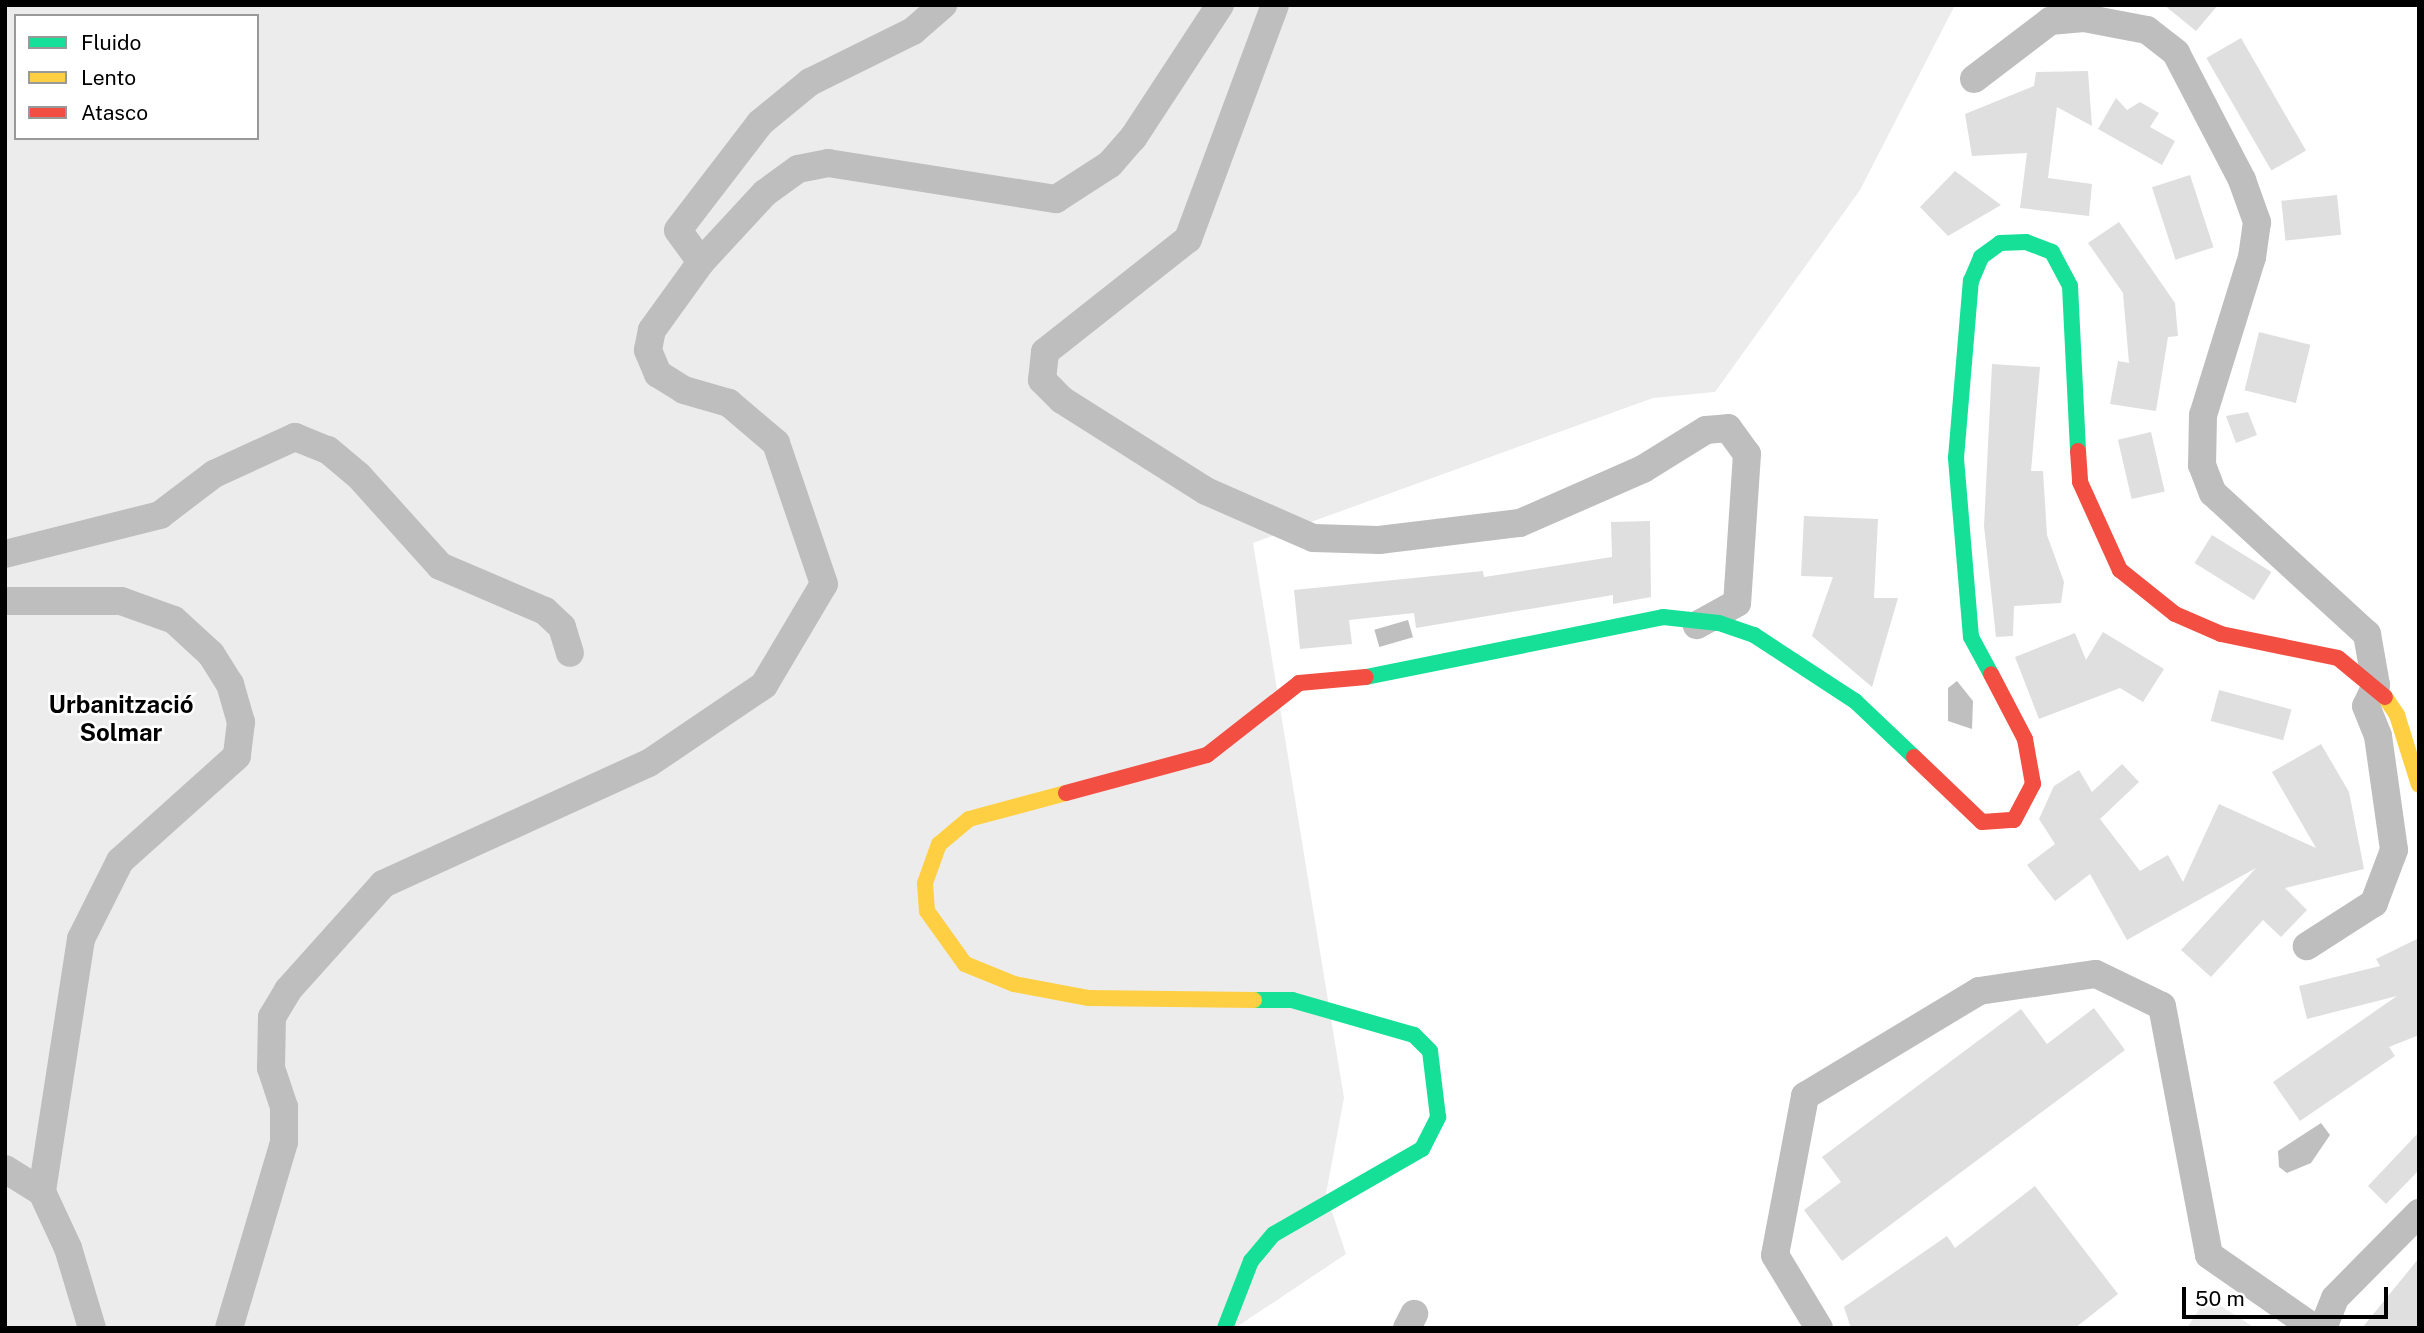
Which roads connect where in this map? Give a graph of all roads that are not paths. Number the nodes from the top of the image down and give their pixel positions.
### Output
1 (943, 5) edge
2 (1220, 5) edge
3 (1275, 5) edge
4 (1974, 79) dead end
5 (701, 261) junction
6 (5, 554) edge
7 (5, 601) edge
8 (1697, 625) junction
9 (570, 653) dead end
10 (2376, 685) junction
11 (2419, 785) edge
12 (2307, 946) dead end
13 (5, 1169) edge
14 (42, 1192) junction
15 (2419, 1213) edge
16 (92, 1328) edge
17 (229, 1328) edge
18 (1225, 1328) edge
19 (1819, 1328) edge
20 (2314, 1328) edge
21 (2323, 1328) edge

1 - 5 street
2 - 5 street
3 - 8 street
4 - 10 street
5 - 17 street
6 - 9 street
7 - 14 street
8 - 10 street
8 - 18 street
10 - 11 street
10 - 12 street
13 - 14 street
14 - 16 street
15 - 21 street
19 - 20 street

